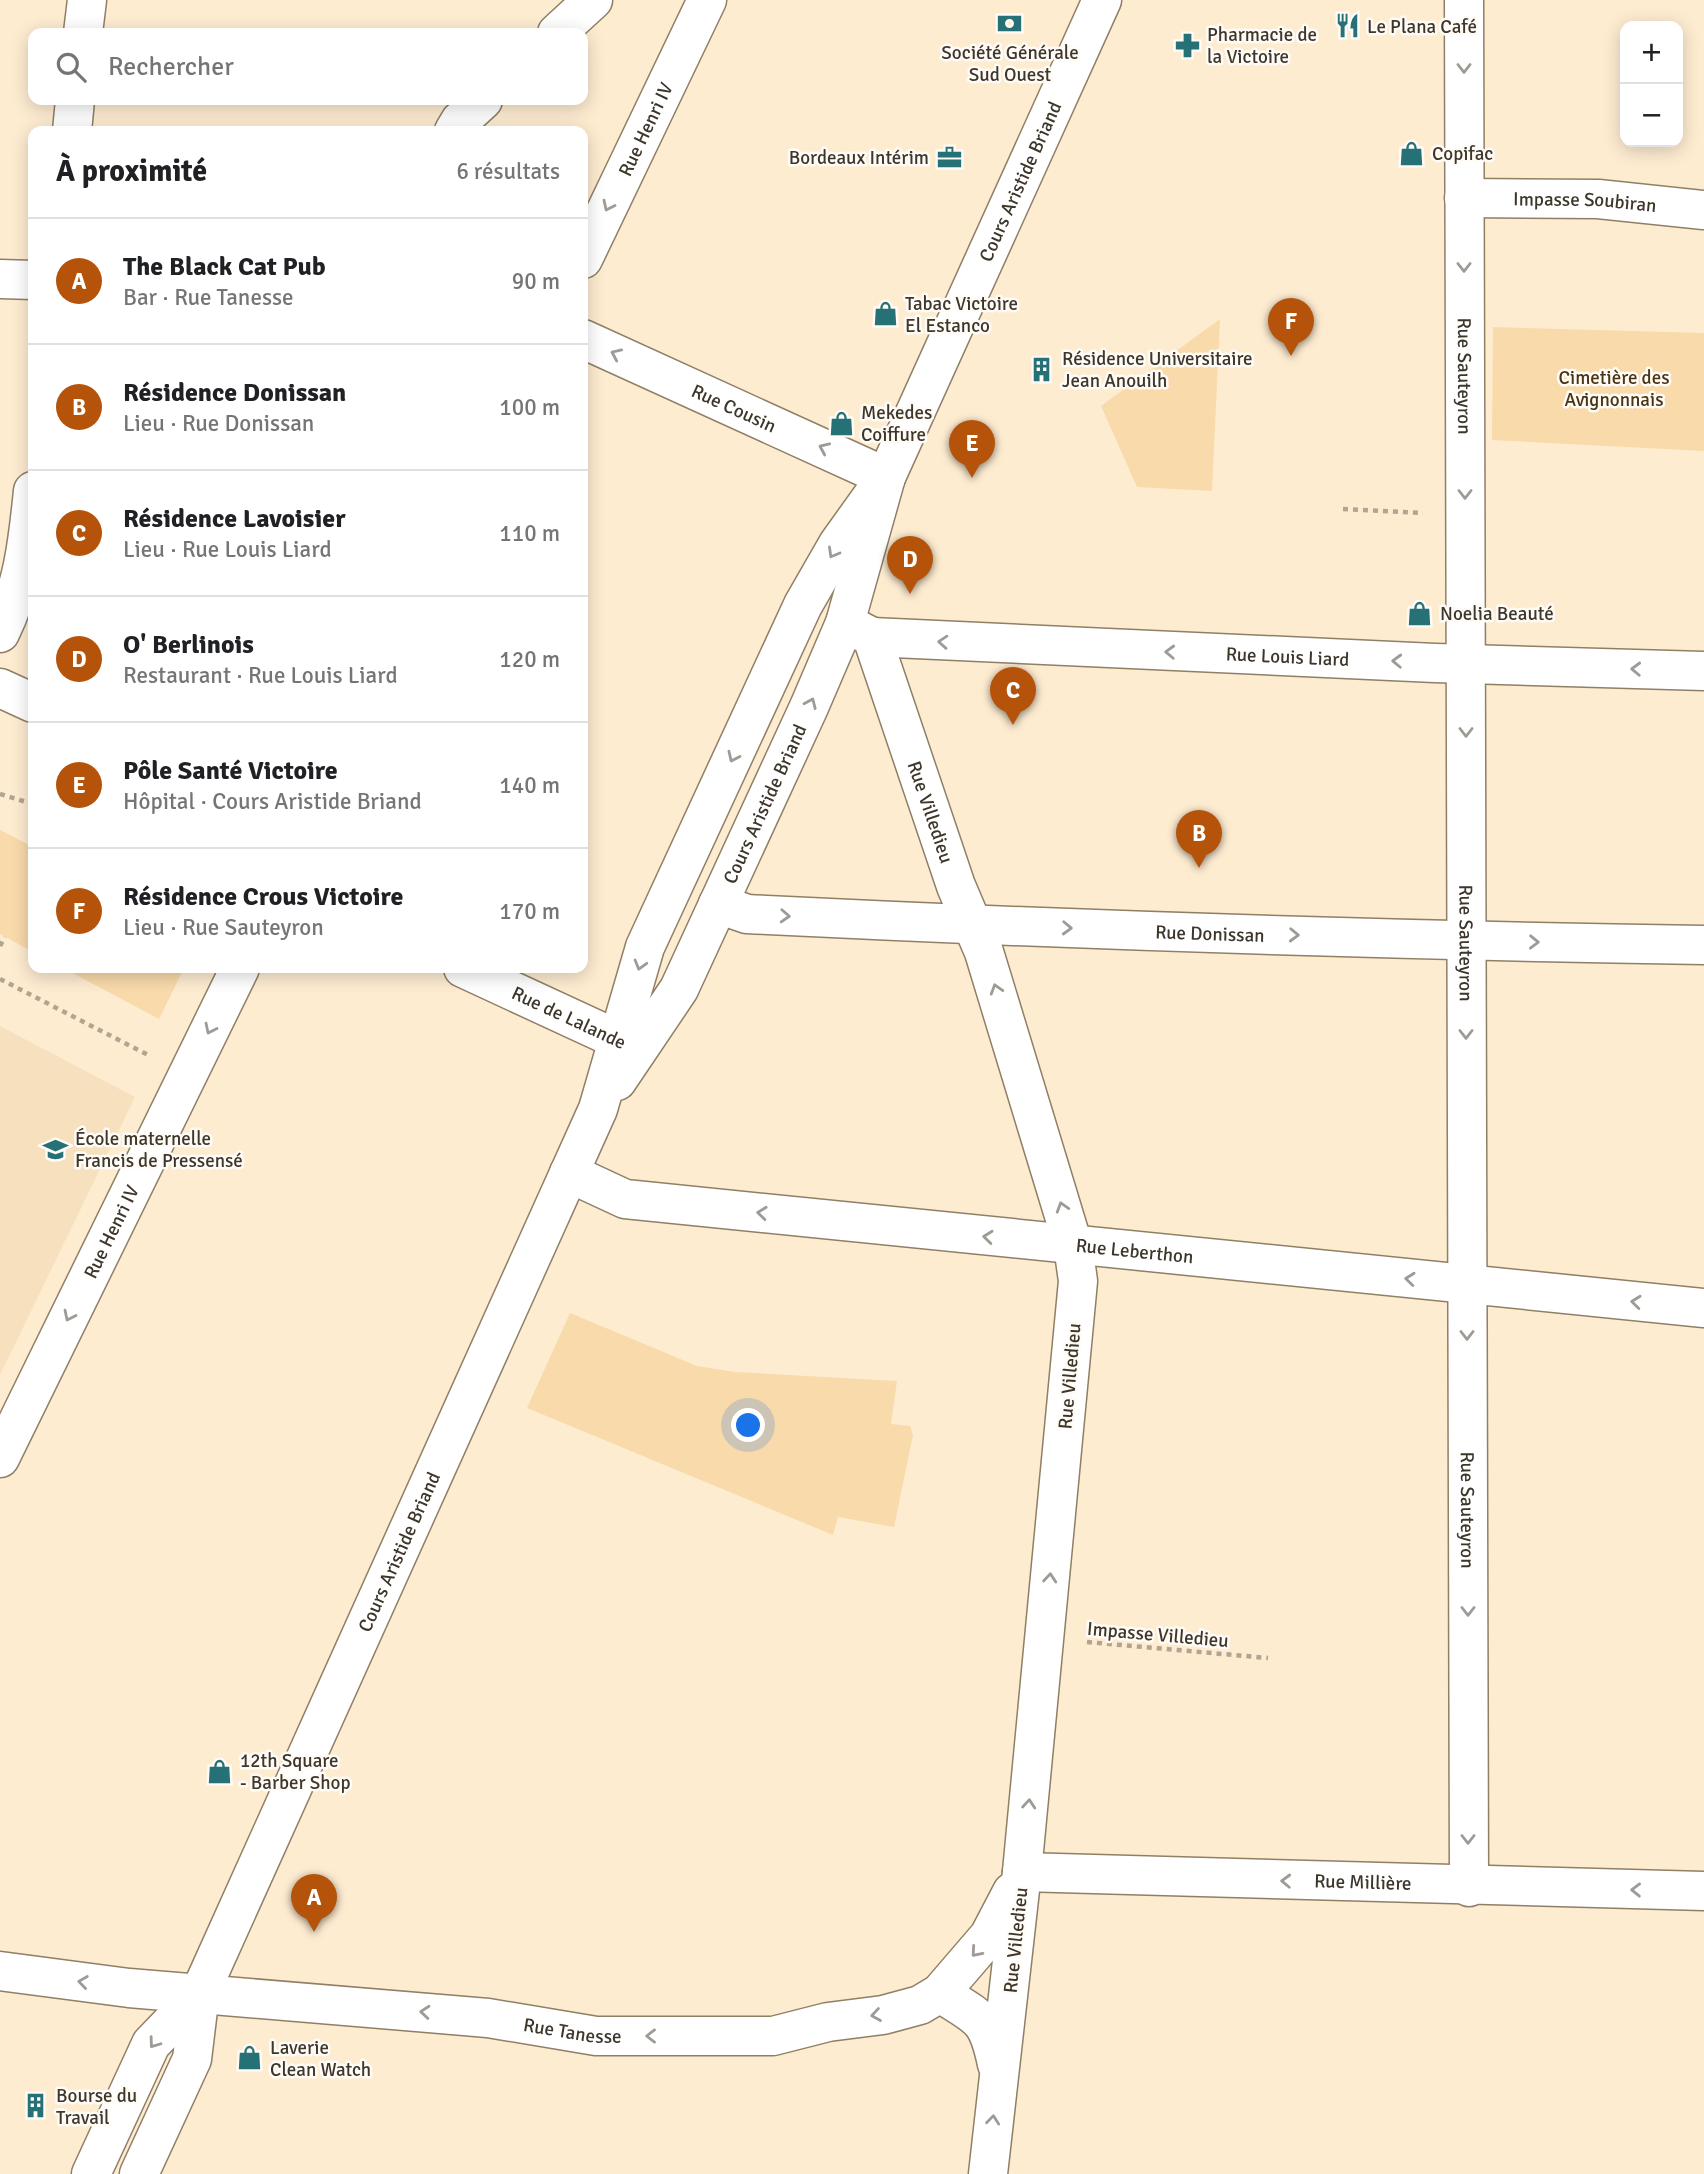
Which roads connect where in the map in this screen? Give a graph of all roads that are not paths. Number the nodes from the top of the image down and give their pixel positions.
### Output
1 (87, 0) edge
2 (593, 0) edge
3 (707, 0) edge
4 (1102, 0) edge
5 (1464, 0) edge
6 (84, 28) edge
7 (562, 28) edge
8 (75, 105) edge
9 (478, 105) edge
10 (72, 126) edge
11 (457, 126) edge
12 (1464, 198) junction
13 (1704, 210) edge
14 (588, 248) edge
15 (0, 279) edge
16 (28, 280) edge
17 (588, 341) edge
18 (886, 477) junction
19 (28, 540) edge
20 (859, 630) junction
21 (0, 633) edge
22 (1466, 664) junction
23 (1704, 671) edge
24 (0, 688) edge
25 (28, 701) edge
26 (718, 904) junction
27 (974, 925) junction
28 (1466, 941) junction
29 (1704, 945) edge
30 (238, 973) edge
31 (474, 973) edge
32 (628, 1045) junction
33 (569, 1173) junction
34 (1073, 1245) junction
35 (1467, 1285) junction
36 (1704, 1308) edge
37 (0, 1458) edge
38 (1022, 1872) junction
39 (1469, 1887) junction
40 (1704, 1891) edge
41 (0, 1971) edge
42 (200, 1993) junction
43 (940, 1993) junction
44 (998, 2066) junction
45 (91, 2174) edge
46 (139, 2174) edge
47 (988, 2174) edge

1 - 6 street
2 - 7 street
3 -> 14 street, Rue Henri IV
4 - 18 street, Cours Aristide Briand
5 -> 12 street, Rue Sauteyron
8 - 10 street
9 - 11 street
12 - 13 street, Impasse Soubiran
12 -> 22 street, Rue Sauteyron
15 - 16 street
18 -> 17 street, Rue Cousin
18 - 20 street, Cours Aristide Briand
18 -> 32 street, Cours Aristide Briand
19 - 21 street
22 -> 20 street, Rue Louis Liard
26 -> 20 street, Cours Aristide Briand
20 - 27 street, Rue Villedieu
23 -> 22 street, Rue Louis Liard
22 -> 28 street, Rue Sauteyron
24 - 25 street
26 -> 27 street, Rue Donissan
26 - 32 street, Cours Aristide Briand
27 -> 28 street, Rue Donissan
34 -> 27 street, Rue Villedieu
28 -> 29 street, Rue Donissan
28 -> 35 street, Rue Sauteyron
30 -> 37 street, Rue Henri IV
31 - 32 street, Rue de Lalande
32 - 33 street, Cours Aristide Briand
34 -> 33 street, Rue Leberthon
33 - 42 street, Cours Aristide Briand
35 -> 34 street, Rue Leberthon
38 -> 34 street, Rue Villedieu
36 -> 35 street, Rue Leberthon
35 -> 39 street, Rue Sauteyron
39 -> 38 street, Rue Millière
38 -> 43 street, Rue Tanesse
38 - 44 street, Rue Villedieu
40 -> 39 street, Rue Millière
42 -> 41 street, Rue Tanesse
43 -> 42 street, Rue Tanesse
42 -> 45 street, Cours Aristide Briand
42 - 46 street, Cours Aristide Briand
43 - 44 street
47 -> 44 street, Rue Villedieu

